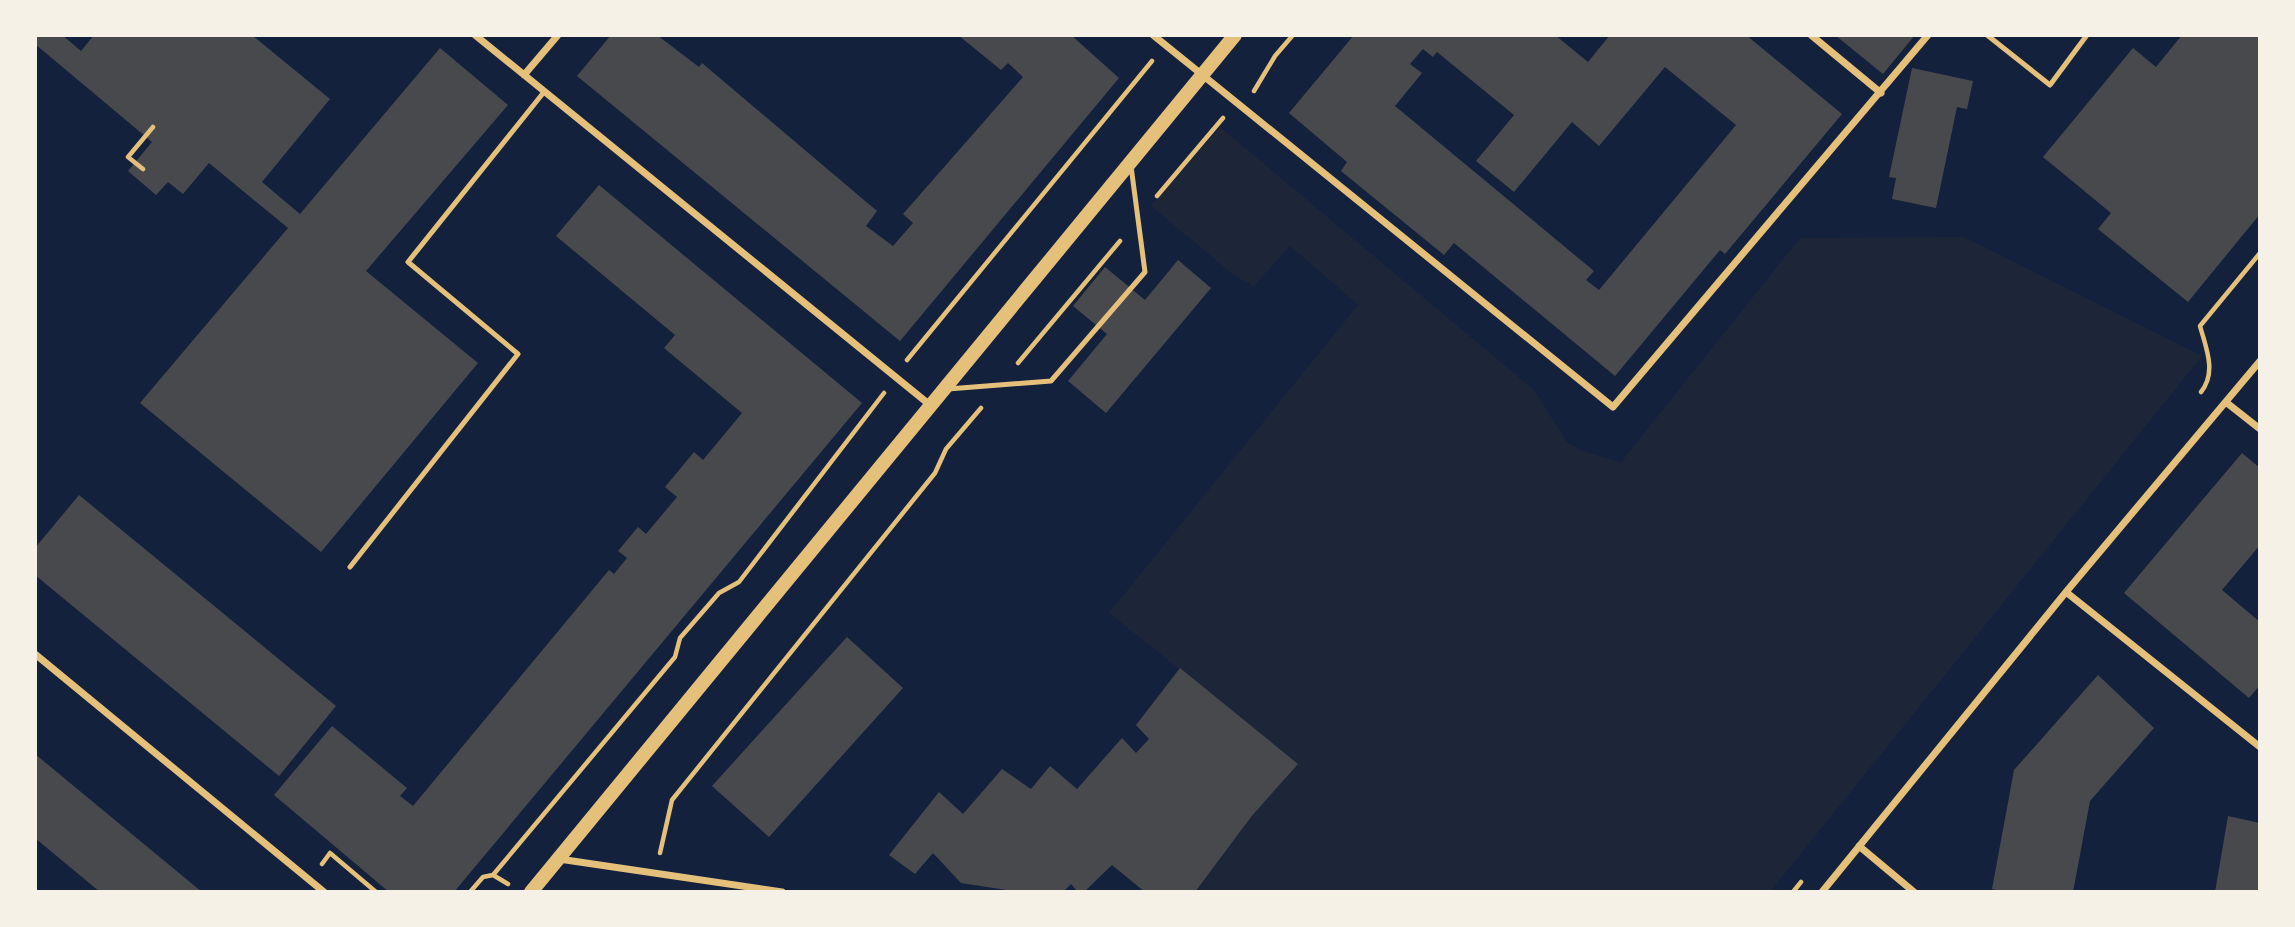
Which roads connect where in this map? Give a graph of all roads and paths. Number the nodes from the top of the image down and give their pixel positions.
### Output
1 (475, 35) edge
2 (558, 35) edge
3 (1153, 35) edge
4 (1235, 35) edge
5 (1293, 35) edge
6 (1811, 35) edge
7 (1928, 35) edge
8 (1987, 35) edge
9 (2087, 35) edge
10 (1165, 44) junction
11 (1203, 74) junction
12 (524, 75) junction
13 (544, 92) junction
14 (1881, 93) junction
15 (1242, 106) junction
16 (153, 127) dead end
17 (1130, 163) junction
18 (143, 169) dead end
19 (1138, 219) junction
20 (2260, 253) edge
21 (2260, 361) edge
22 (2210, 364) dead end
23 (895, 377) junction
24 (1000, 385) junction
25 (945, 389) junction
26 (2227, 403) junction
27 (930, 404) junction
28 (2260, 429) edge
29 (351, 567) dead end
30 (2066, 592) junction
31 (35, 654) edge
32 (2260, 747) edge
33 (1859, 846) junction
34 (559, 859) junction
35 (656, 873) junction
36 (494, 875) junction
37 (310, 880) junction
38 (324, 892) edge
39 (376, 892) edge
40 (470, 892) edge
41 (517, 892) edge
42 (531, 892) edge
43 (782, 892) edge
44 (1822, 892) edge
45 (1914, 892) edge

1 - 12 street
2 - 12 street
3 - 10 street
4 - 11 main road
5 - 15 path
6 - 14 street
7 - 14 street
8 - 9 lane
10 - 11 street
10 - 23 path
11 - 15 street
11 - 17 main road
12 - 13 street
13 - 23 street
13 - 29 lane
14 - 15 street
15 - 19 path
16 - 18 path
17 - 19 lane
17 - 25 main road
19 - 24 path
19 - 24 lane
20 - 22 path
21 - 26 street
23 - 27 street
23 - 36 path
24 - 25 lane
24 - 35 path
25 - 27 main road
26 - 28 street
26 - 30 street
27 - 34 main road
30 - 32 street
30 - 33 street
31 - 37 street
33 - 44 street
33 - 45 street
34 - 35 street
34 - 42 main road
35 - 43 street
36 - 40 path
36 - 41 path
37 - 38 street
37 - 39 path

